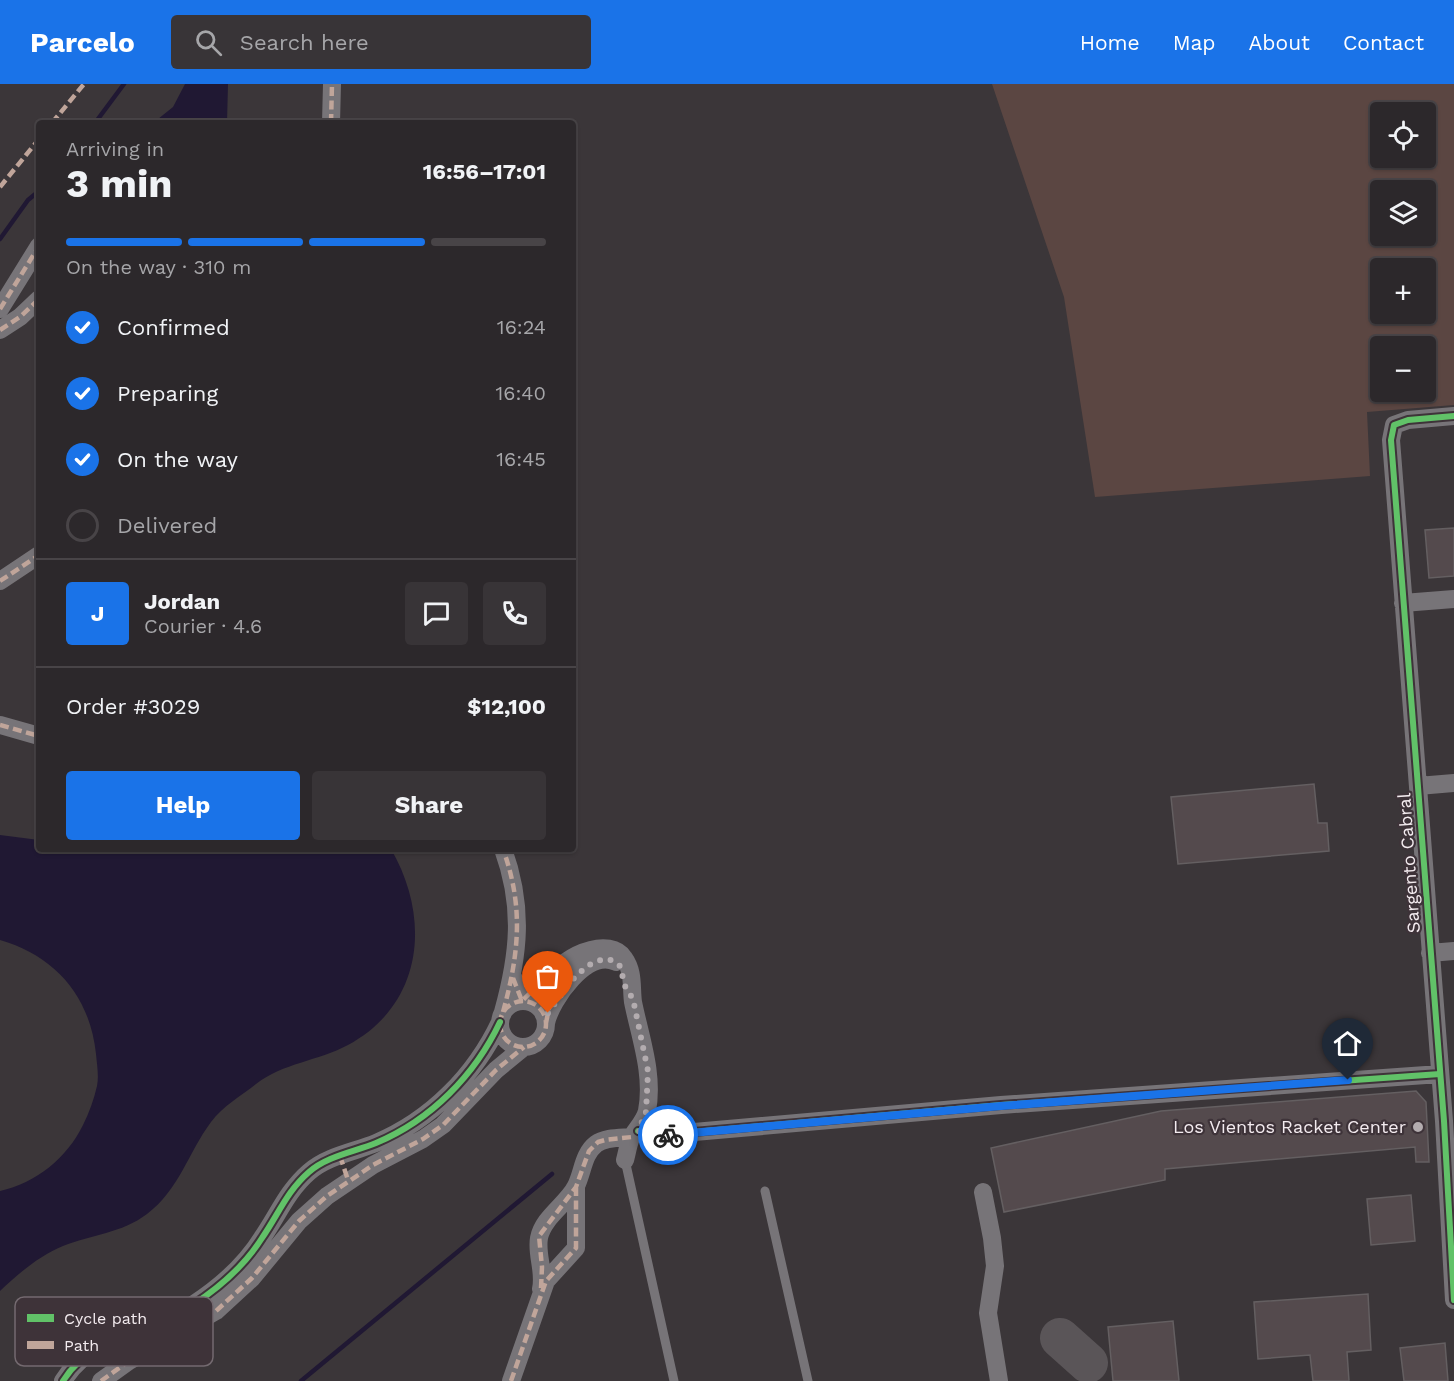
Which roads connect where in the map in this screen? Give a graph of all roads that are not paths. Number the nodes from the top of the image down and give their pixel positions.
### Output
1 (332, 84) edge
2 (331, 120) edge
3 (36, 251) edge
4 (36, 302) edge
5 (0, 309) edge
6 (0, 330) edge
7 (1454, 416) edge
8 (36, 558) edge
9 (0, 581) edge
10 (1454, 599) edge
11 (1403, 603) junction
12 (0, 725) edge
13 (36, 735) edge
14 (1454, 783) edge
15 (1418, 786) junction
16 (504, 852) edge
17 (1454, 951) edge
18 (1430, 952) junction
19 (513, 977) junction
20 (633, 999) junction
21 (522, 1001) junction
22 (502, 1017) junction
23 (546, 1023) junction
24 (524, 1047) junction
25 (1440, 1074) junction
26 (1449, 1121) edge
27 (635, 1134) junction
28 (340, 1156) junction
29 (625, 1160) joint
30 (348, 1180) junction
31 (576, 1187) junction
32 (765, 1191) dead end
33 (983, 1192) dead end
34 (280, 1206) junction
35 (299, 1221) junction
36 (539, 1296) junction
37 (203, 1297) edge
38 (1454, 1299) edge
39 (213, 1313) edge
40 (74, 1366) edge
41 (121, 1366) edge
42 (63, 1381) edge
43 (101, 1381) edge
44 (511, 1381) edge
45 (674, 1381) edge
46 (808, 1381) edge
47 (999, 1381) edge

1 - 2 street
3 - 5 street
4 - 6 street
7 - 11 street, Sargento Cabral
8 - 9 street
10 - 11 street
11 - 15 street, Sargento Cabral
12 - 13 street
14 - 15 street
15 - 18 street, Sargento Cabral
16 - 19 street
17 - 18 street
18 - 25 street, Sargento Cabral
19 - 21 street
19 - 22 street
20 - 21 street
20 - 23 street
20 - 27 street
21 - 22 street
21 - 23 street
22 - 24 street
22 - 28 street
23 - 24 street
24 - 30 street
25 - 26 street, Sargento Cabral
25 - 27 street
26 - 38 street, Sargento Cabral
27 - 29 street
27 - 31 street
28 - 30 street
28 - 34 street
29 - 45 lane
30 - 35 street
31 - 36 street
31 - 36 street
32 - 46 lane
33 - 47 street
34 - 35 street
34 - 37 street
35 - 39 street
36 - 44 street
40 - 42 street
41 - 43 street

